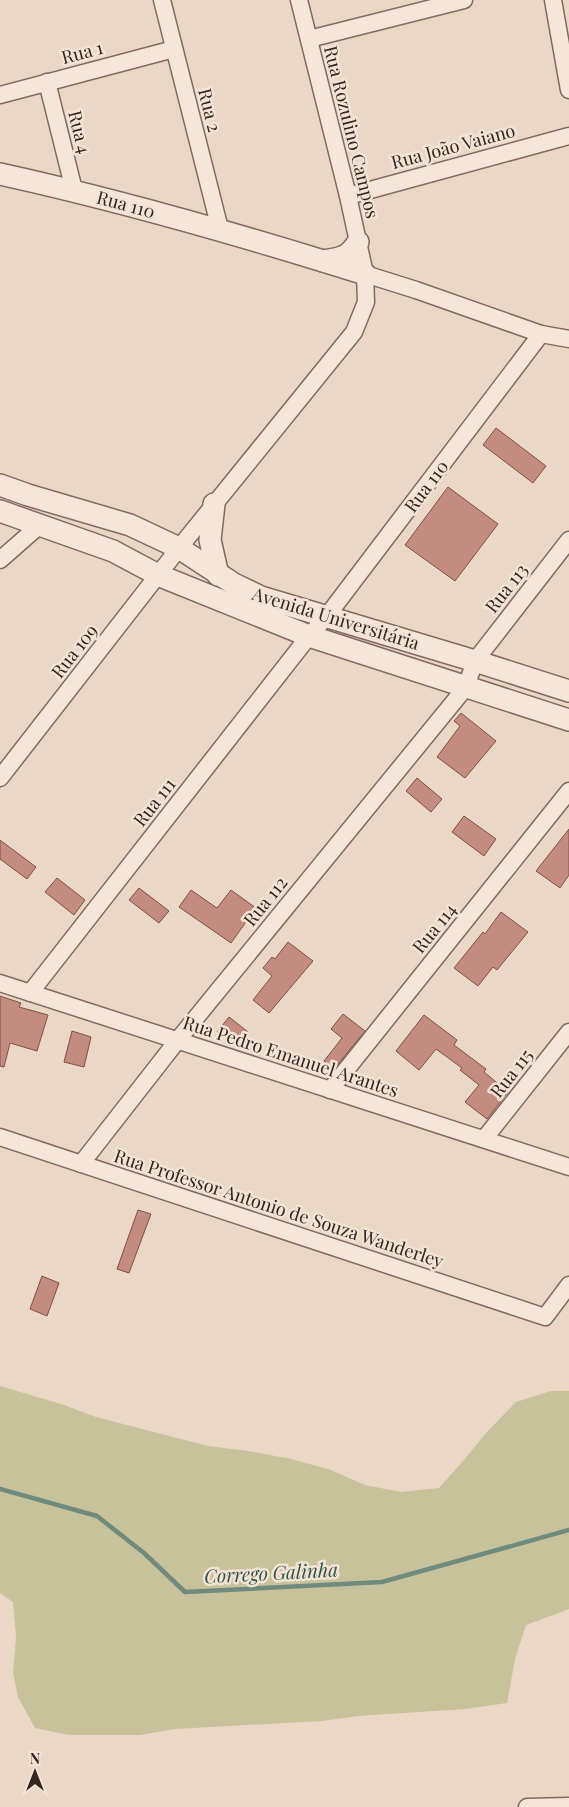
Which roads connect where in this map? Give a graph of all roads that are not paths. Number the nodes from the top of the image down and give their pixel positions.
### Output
1 (162, 0) edge
2 (299, 0) edge
3 (464, 0) edge
4 (553, 0) edge
5 (309, 39) junction
6 (174, 48) junction
7 (47, 82) junction
8 (569, 90) edge
9 (0, 95) edge
10 (569, 136) edge
11 (0, 174) edge
12 (74, 190) junction
13 (348, 196) junction
14 (220, 229) junction
15 (358, 242) junction
16 (323, 261) junction
17 (365, 274) junction
18 (541, 334) junction
19 (569, 338) edge
20 (0, 484) edge
21 (214, 504) junction
22 (0, 511) edge
23 (113, 520) junction
24 (40, 524) junction
25 (569, 540) edge
26 (179, 548) junction
27 (108, 549) junction
28 (0, 560) edge
29 (218, 574) junction
30 (158, 575) junction
31 (327, 616) junction
32 (309, 636) junction
33 (475, 661) junction
34 (466, 687) junction
35 (569, 691) edge
36 (569, 720) edge
37 (0, 778) edge
38 (569, 791) edge
39 (0, 984) edge
40 (30, 993) junction
41 (569, 1032) edge
42 (177, 1041) junction
43 (330, 1090) junction
44 (0, 1137) edge
45 (484, 1139) junction
46 (81, 1164) junction
47 (569, 1167) edge
48 (569, 1285) edge
49 (560, 1806) edge
50 (527, 1807) edge

1 - 6 street, Rua 2
2 - 5 street, Rua Rozulino Campos
3 - 5 street
4 - 8 street
5 - 13 street, Rua Rozulino Campos
6 - 7 street, Rua 1
6 - 14 street, Rua 2
7 - 9 street, Rua 1
7 - 12 street, Rua 4
10 - 13 street, Rua João Vaiano
11 - 12 street, Rua 110
12 - 14 street, Rua 110
13 - 15 street, Rua Rozulino Campos
14 - 16 street, Rua 110
15 - 16 street
15 - 17 street, Rua Rozulino Campos
16 - 17 street, Rua 110
17 - 18 street, Rua 110
17 - 21 street
18 - 19 street, Rua 110
18 - 31 street, Rua 110
20 - 23 street, Avenida Universitária
21 - 26 street
21 - 29 street
22 - 24 street, Avenida Universitária
23 - 26 street, Avenida Universitária
23 - 27 street
24 - 27 street, Avenida Universitária
24 - 28 street
25 - 33 street, Rua 113
26 - 29 street, Avenida Universitária
26 - 30 street, Rua 109
27 - 30 street, Avenida Universitária
29 - 31 street, Avenida Universitária
30 - 32 street, Avenida Universitária
30 - 37 street, Rua 109
31 - 32 street, Rua 110
31 - 33 street, Avenida Universitária
32 - 34 street, Avenida Universitária
32 - 40 street, Rua 111
33 - 34 street, Rua 112
33 - 35 street, Avenida Universitária
34 - 36 street, Avenida Universitária
34 - 42 street, Rua 112
38 - 43 street, Rua 114
39 - 40 street, Rua Pedro Emanuel Arantes
40 - 42 street, Rua Pedro Emanuel Arantes
41 - 45 street, Rua 115
42 - 43 street, Rua Pedro Emanuel Arantes
42 - 46 street, Rua 112
43 - 45 street, Rua Pedro Emanuel Arantes
44 - 46 street, Rua Professor Antonio de Souza Wanderley
45 - 47 street, Rua Pedro Emanuel Arantes
46 - 48 street, Rua Professor Antonio de Souza Wanderley
49 - 50 street

